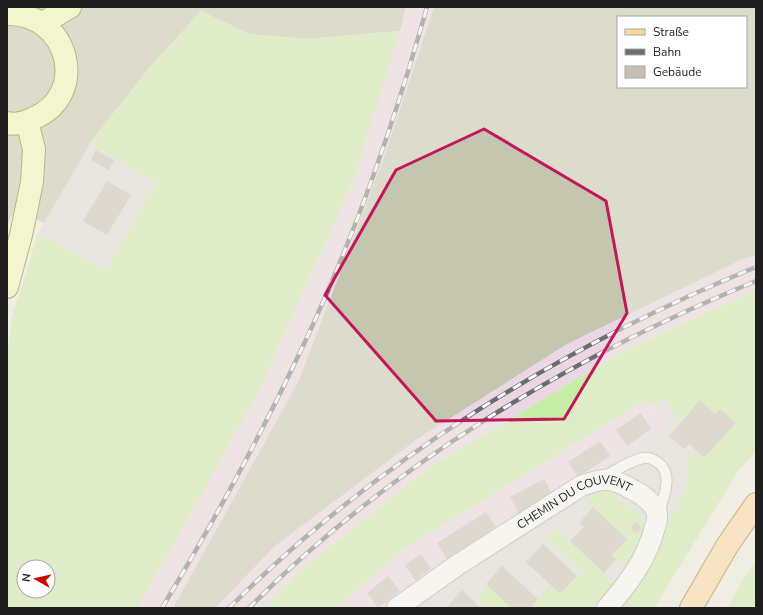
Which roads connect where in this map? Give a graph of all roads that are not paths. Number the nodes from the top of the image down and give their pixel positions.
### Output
1 (70, 7) edge
2 (7, 14) edge
3 (42, 23) junction
4 (17, 122) edge
5 (7, 286) edge
6 (598, 479) junction
7 (756, 504) edge
8 (657, 516) junction
9 (397, 608) edge
10 (607, 608) edge
11 (691, 608) edge

1 - 3 main road
2 - 3 main road
3 - 4 main road
4 - 5 main road
6 - 8 street, CHEMIN DU COUVENT
6 - 8 lane
6 - 9 street, CHEMIN DU COUVENT
7 - 11 main road
8 - 10 street

